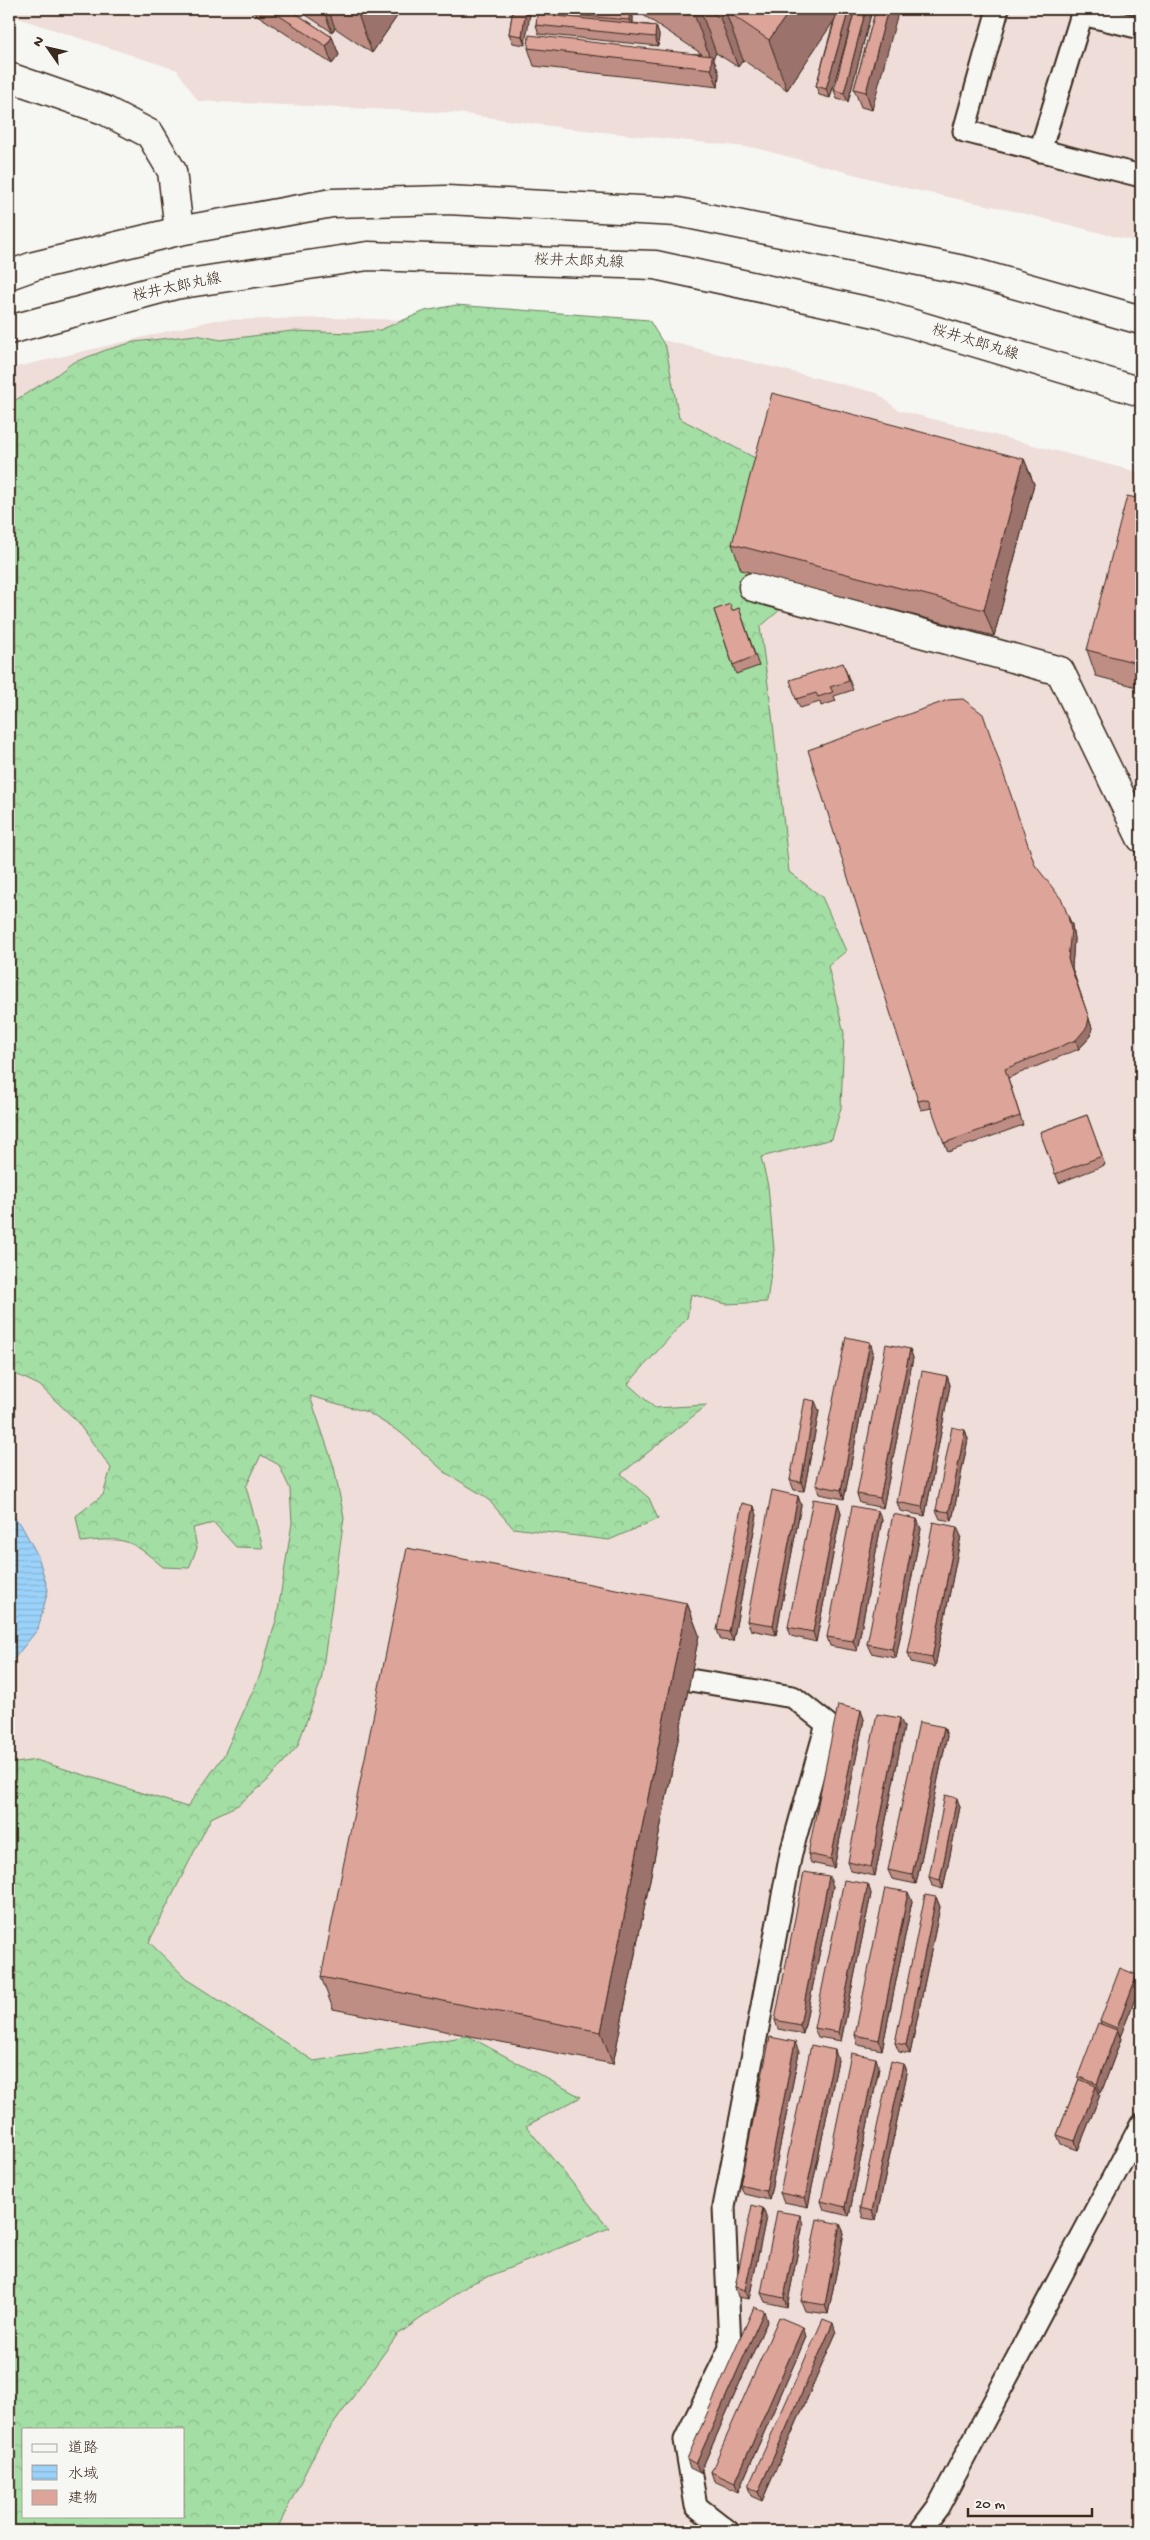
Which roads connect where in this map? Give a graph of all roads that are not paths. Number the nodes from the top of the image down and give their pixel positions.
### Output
1 (998, 9) edge
2 (1141, 28) edge
3 (9, 78) edge
4 (1040, 151) junction
5 (1141, 176) edge
6 (179, 231) junction
7 (9, 275) edge
8 (1141, 320) edge
9 (9, 330) edge
10 (1141, 392) edge
11 (753, 587) dead end
12 (1141, 838) edge
13 (690, 1680) dead end
14 (1141, 2125) edge
15 (728, 2531) edge
16 (920, 2531) edge

1 - 4 lane
2 - 4 lane
3 - 6 main road
4 - 5 lane
6 - 7 main road
6 - 8 main road
9 - 10 main road, 桜井太郎丸線
11 - 12 main road
13 - 15 lane
14 - 16 lane

